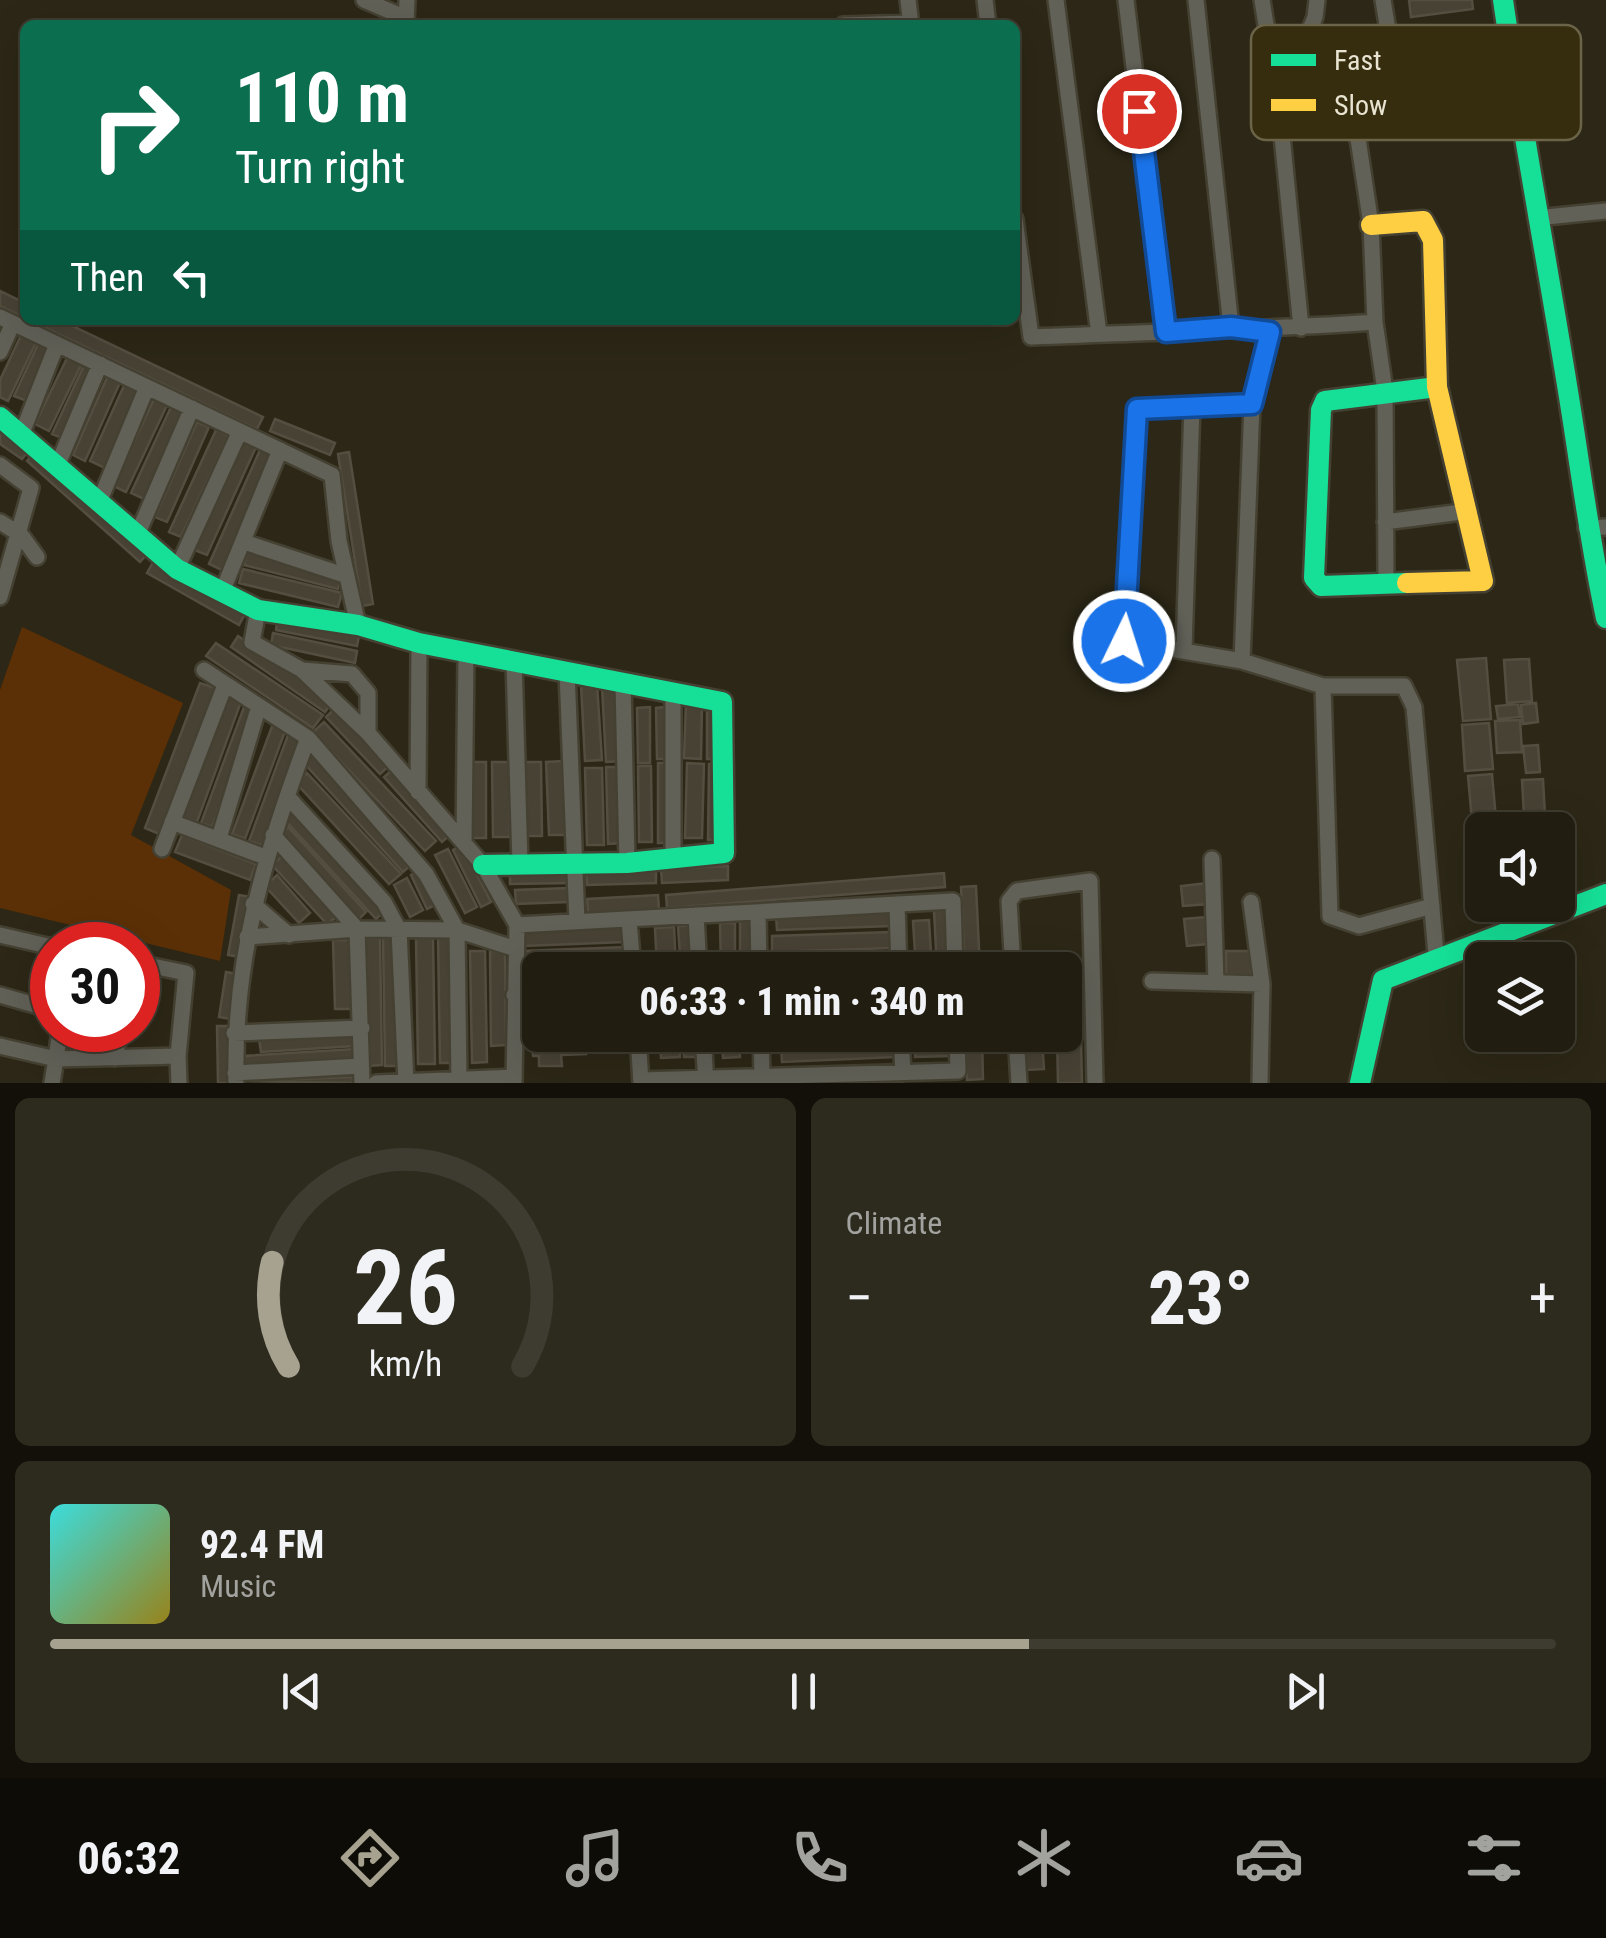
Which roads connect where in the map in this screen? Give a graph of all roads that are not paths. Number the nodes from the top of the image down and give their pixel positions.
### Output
1 (364, 0) edge
2 (1056, 0) edge
3 (1126, 0) edge
4 (1196, 0) edge
5 (1262, 0) edge
6 (1318, 0) edge
7 (1383, 0) edge
8 (1503, 0) edge
9 (402, 20) edge
10 (1266, 25) edge
11 (1312, 25) edge
12 (1387, 25) edge
13 (1507, 25) edge
14 (1282, 140) edge
15 (1357, 140) edge
16 (1524, 140) edge
17 (1606, 211) edge
18 (1536, 218) junction
19 (1371, 225) junction
20 (1020, 253) edge
21 (7, 320) edge
22 (1375, 322) junction
23 (1231, 327) junction
24 (1301, 328) junction
25 (1166, 332) junction
26 (1270, 332) junction
27 (1099, 334) junction
28 (57, 344) junction
29 (0, 352) edge
30 (100, 364) junction
31 (1437, 386) junction
32 (147, 387) junction
33 (1385, 391) junction
34 (1252, 404) junction
35 (1192, 406) junction
36 (192, 408) junction
37 (0, 417) edge
38 (240, 431) junction
39 (22, 432) junction
40 (280, 450) junction
41 (58, 464) junction
42 (0, 465) edge
43 (100, 500) junction
44 (1469, 511) junction
45 (0, 522) edge
46 (1385, 522) junction
47 (1596, 527) edge
48 (138, 533) junction
49 (21, 535) junction
50 (244, 542) junction
51 (37, 556) dead end
52 (177, 569) junction
53 (347, 576) junction
54 (1386, 584) junction
55 (222, 592) junction
56 (0, 597) edge
57 (258, 610) junction
58 (1606, 618) edge
59 (358, 624) junction
60 (419, 643) junction
61 (1184, 649) junction
62 (466, 652) junction
63 (1242, 661) junction
64 (514, 662) junction
65 (204, 670) dead end
66 (302, 670) junction
67 (567, 672) junction
68 (623, 683) junction
69 (225, 684) junction
70 (1323, 686) junction
71 (673, 693) junction
72 (259, 706) junction
73 (368, 733) junction
74 (308, 738) junction
75 (418, 792) junction
76 (286, 796) junction
77 (172, 822) junction
78 (272, 835) junction
79 (219, 838) junction
80 (464, 843) junction
81 (162, 849) dead end
82 (264, 857) junction
83 (674, 858) junction
84 (1212, 860) dead end
85 (520, 863) junction
86 (627, 863) junction
87 (483, 865) junction
88 (575, 865) junction
89 (1606, 894) edge
90 (1251, 902) dead end
91 (253, 904) junction
92 (897, 904) junction
93 (1432, 906) junction
94 (758, 912) junction
95 (696, 915) junction
96 (629, 919) junction
97 (576, 922) junction
98 (517, 925) junction
99 (357, 929) junction
100 (399, 930) junction
101 (457, 930) junction
102 (289, 934) junction
103 (0, 935) edge
104 (247, 936) junction
105 (30, 942) edge
106 (516, 949) junction
107 (632, 952) edge
108 (699, 952) edge
109 (759, 952) edge
110 (899, 952) edge
111 (954, 952) edge
112 (1011, 952) edge
113 (1436, 954) junction
114 (160, 968) edge
115 (1152, 981) dead end
116 (1216, 983) junction
117 (1262, 984) junction
118 (0, 995) edge
119 (514, 995) junction
120 (522, 995) edge
121 (30, 1004) edge
122 (362, 1028) junction
123 (234, 1033) junction
124 (0, 1046) edge
125 (57, 1052) edge
126 (115, 1052) edge
127 (639, 1052) edge
128 (704, 1052) edge
129 (761, 1052) edge
130 (901, 1052) edge
131 (957, 1052) edge
132 (1017, 1052) edge
133 (178, 1056) junction
134 (114, 1058) junction
135 (56, 1059) junction
136 (361, 1066) junction
137 (902, 1073) junction
138 (762, 1077) junction
139 (235, 1078) edge
140 (514, 1080) edge
141 (785, 1080) edge
142 (706, 1081) edge
143 (406, 1082) edge
144 (459, 1082) edge
145 (641, 1082) edge
146 (52, 1083) edge
147 (179, 1083) edge
148 (362, 1083) edge
149 (376, 1083) edge
150 (1019, 1083) edge
151 (1096, 1083) edge
152 (1260, 1083) edge
153 (1360, 1083) edge

1 - 9 street
2 - 27 street
3 - 25 street
4 - 23 street
5 - 10 street
6 - 11 street
7 - 12 street
8 - 13 street
14 - 24 street
15 - 19 street
16 - 18 street
17 - 18 street
18 - 47 street
19 - 22 street
19 - 31 street
20 - 27 street
21 - 28 street
21 - 29 street
22 - 24 street
22 - 33 street
23 - 25 street
23 - 26 street
24 - 26 street
25 - 27 street
26 - 34 street
28 - 30 street
28 - 39 street
30 - 32 street
30 - 41 street
31 - 33 street
31 - 44 street
32 - 36 street
32 - 43 street
33 - 46 street
33 - 54 street
34 - 35 street
34 - 63 street
35 - 61 street
35 - 61 street
36 - 38 street
36 - 48 street
37 - 39 street
38 - 40 street
38 - 52 street
39 - 41 street
40 - 50 street
40 - 53 street
41 - 43 street
42 - 49 street
43 - 48 street
44 - 46 street
44 - 54 street
45 - 49 street
46 - 54 street
47 - 58 street
48 - 52 street
49 - 51 street
49 - 56 street
50 - 53 street
50 - 55 street
52 - 55 street
53 - 59 street
55 - 57 street
57 - 59 street
57 - 66 street
59 - 60 street
60 - 62 street
60 - 75 street
61 - 63 street
62 - 64 street
62 - 80 street
63 - 70 street
64 - 67 street
64 - 85 street
65 - 69 street
66 - 73 street
66 - 73 street
67 - 68 street
67 - 88 street
68 - 71 street
68 - 86 street
69 - 72 street
69 - 77 street
70 - 93 street
70 - 93 street
71 - 83 street
71 - 83 street
72 - 74 street
72 - 79 street
73 - 75 street
74 - 76 street
74 - 101 street
75 - 80 street
76 - 78 street
76 - 100 street
77 - 79 street
77 - 81 street
78 - 82 street
78 - 99 street
79 - 82 street
80 - 87 street
82 - 91 street
83 - 86 street
84 - 116 street
85 - 87 street
85 - 88 street
86 - 88 street
87 - 98 street
88 - 97 street
89 - 113 street
90 - 117 street
91 - 102 street
91 - 104 street
92 - 94 street
92 - 110 street
92 - 111 street
93 - 113 street
94 - 95 street
94 - 109 street
95 - 96 street
95 - 108 street
96 - 97 street
96 - 107 street
97 - 98 street
98 - 106 street
99 - 100 street
99 - 102 street
99 - 122 street
100 - 101 street
100 - 143 street
101 - 106 street
101 - 144 street
102 - 104 street
103 - 105 street
104 - 123 street
106 - 119 street
112 - 151 street
113 - 153 street
114 - 133 street
115 - 116 street
116 - 117 street
117 - 152 street
118 - 121 street
119 - 120 street
119 - 140 street
122 - 123 street
122 - 136 street
123 - 139 street
124 - 135 street
125 - 135 street
126 - 134 street
127 - 145 street
128 - 142 street
129 - 138 street
130 - 137 street
131 - 137 street
132 - 150 street
133 - 134 street
133 - 147 street
134 - 135 street
135 - 146 street
136 - 139 street
136 - 148 street
137 - 141 street
138 - 141 street
138 - 142 street
140 - 144 street
142 - 145 street
143 - 144 street
143 - 149 street

